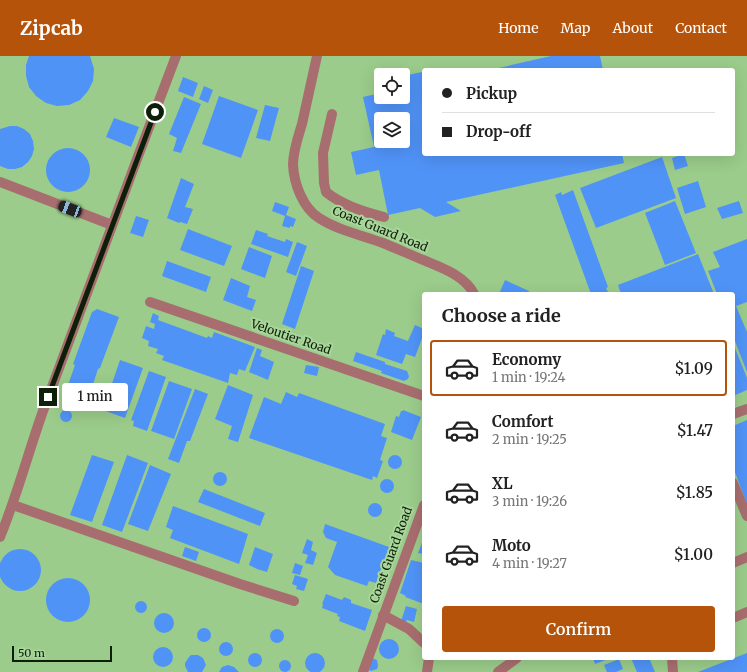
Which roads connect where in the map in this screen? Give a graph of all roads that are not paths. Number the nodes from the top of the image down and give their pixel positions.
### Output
1 (176, 56) edge
2 (317, 56) edge
3 (332, 114) dead end
4 (0, 182) edge
5 (384, 217) dead end
6 (112, 224) junction
7 (473, 292) edge
8 (150, 302) dead end
9 (422, 395) edge
10 (747, 409) edge
11 (735, 413) edge
12 (735, 488) edge
13 (13, 505) junction
14 (422, 510) edge
15 (747, 516) edge
16 (0, 537) edge
17 (747, 557) edge
18 (735, 562) edge
19 (294, 601) dead end
20 (747, 612) edge
21 (383, 615) junction
22 (735, 617) edge
23 (422, 641) edge
24 (429, 660) edge
25 (514, 660) edge
26 (672, 660) edge
27 (363, 672) edge
28 (427, 672) edge
29 (498, 672) edge
30 (673, 672) edge

1 - 6 street
2 - 7 street, Coast Guard Road
3 - 5 street
4 - 6 street
6 - 13 street
8 - 9 street, Veloutier Road
10 - 11 street
12 - 15 street
13 - 16 street
13 - 19 street
14 - 21 street, Coast Guard Road
17 - 18 street
20 - 22 street
21 - 23 street, Coast Guard Road
21 - 27 street, Coast Guard Road
24 - 28 street
25 - 29 street
26 - 30 street

